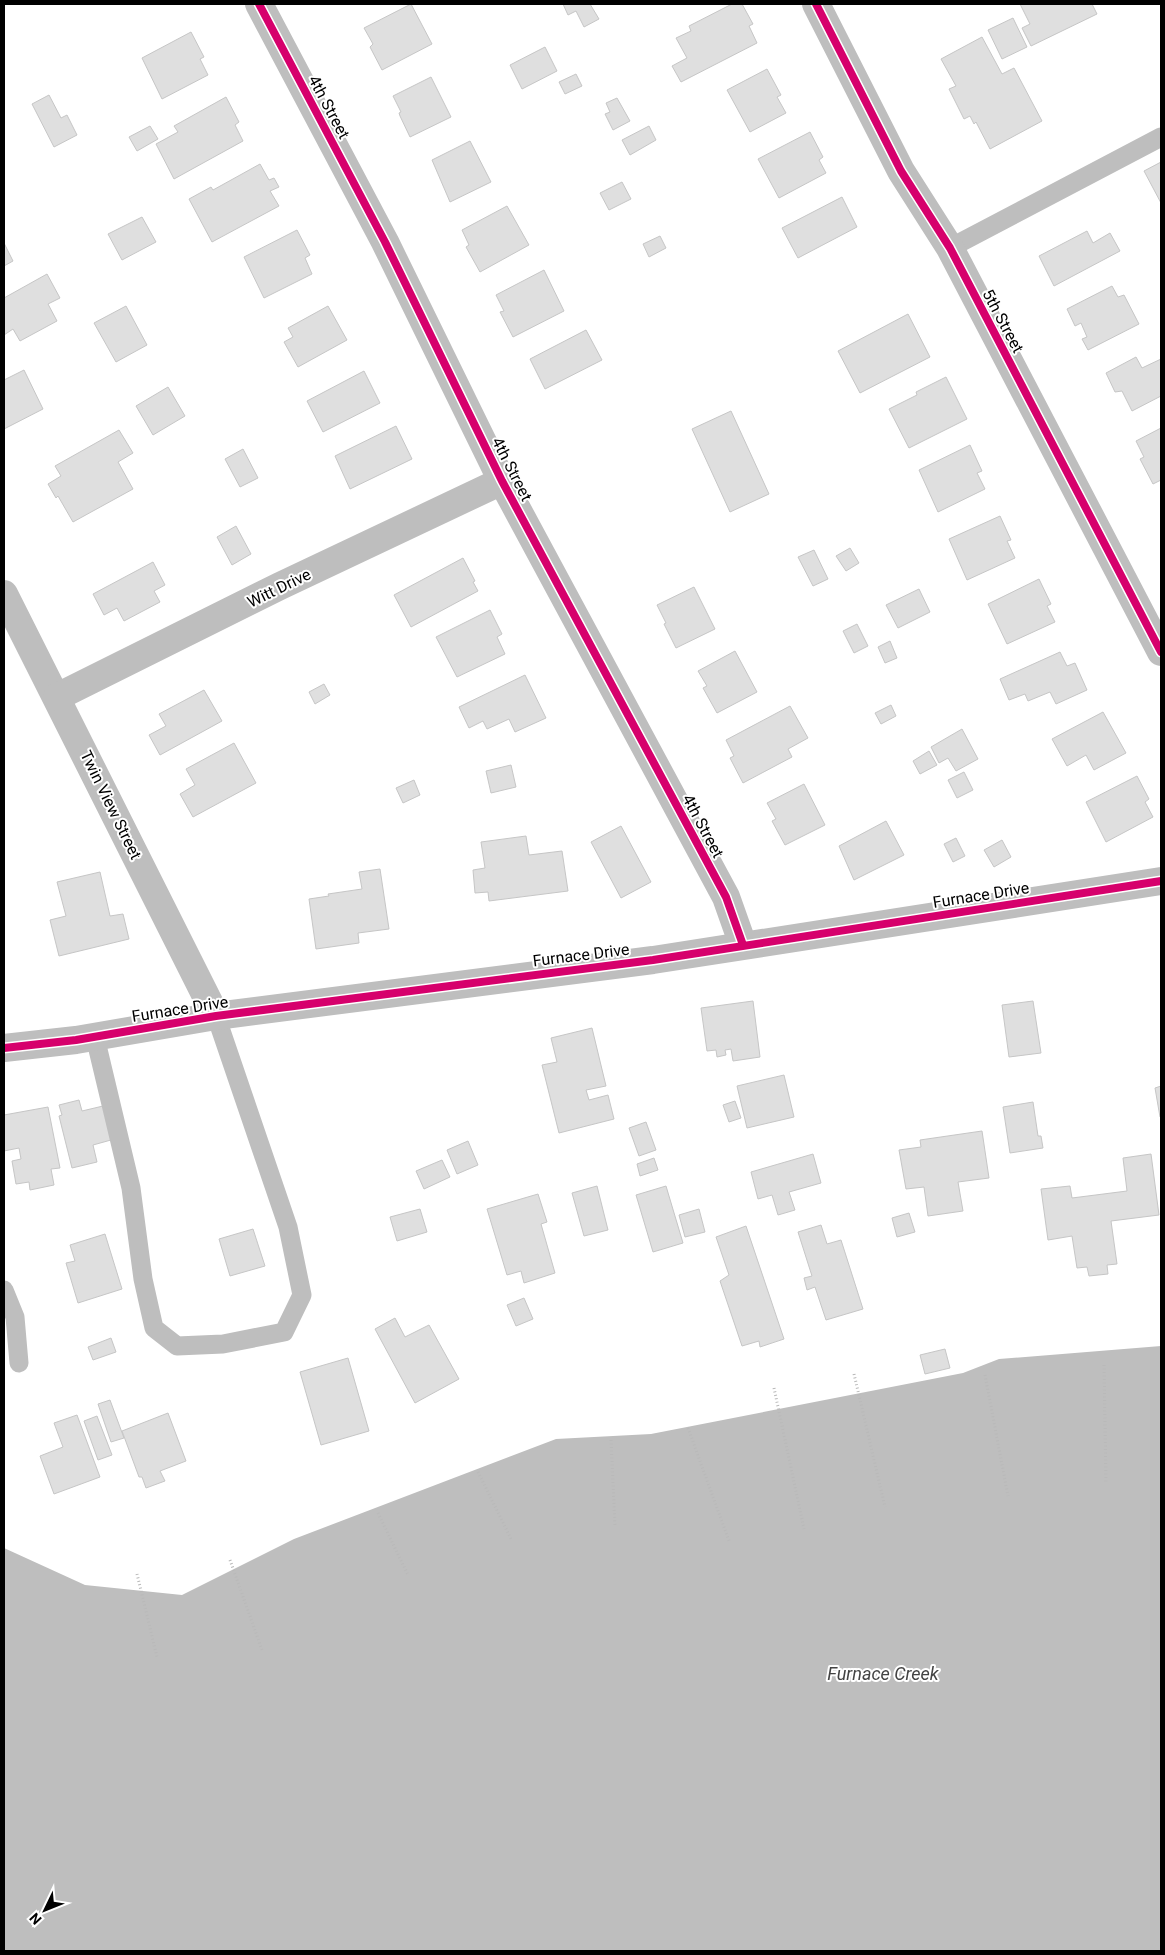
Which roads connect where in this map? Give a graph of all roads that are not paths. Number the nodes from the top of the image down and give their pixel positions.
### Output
1 (259, 4) edge
2 (816, 4) edge
3 (1161, 137) edge
4 (950, 248) junction
5 (502, 481) junction
6 (4, 594) edge
7 (1161, 652) edge
8 (57, 697) junction
9 (1161, 881) edge
10 (743, 945) junction
11 (216, 1016) junction
12 (95, 1037) junction
13 (4, 1048) edge
14 (4, 1290) edge
15 (19, 1363) dead end

1 - 5 street, 4th Street
2 - 4 street, 5th Street
3 - 4 lane
4 - 7 street, 5th Street
5 - 8 street, Witt Drive
5 - 10 street, 4th Street
6 - 8 street, Twin View Street
8 - 11 street, Twin View Street
9 - 10 street, Furnace Drive
10 - 11 street, Furnace Drive
11 - 12 street, Furnace Drive
11 - 12 lane
12 - 13 street, Furnace Drive
14 - 15 lane

